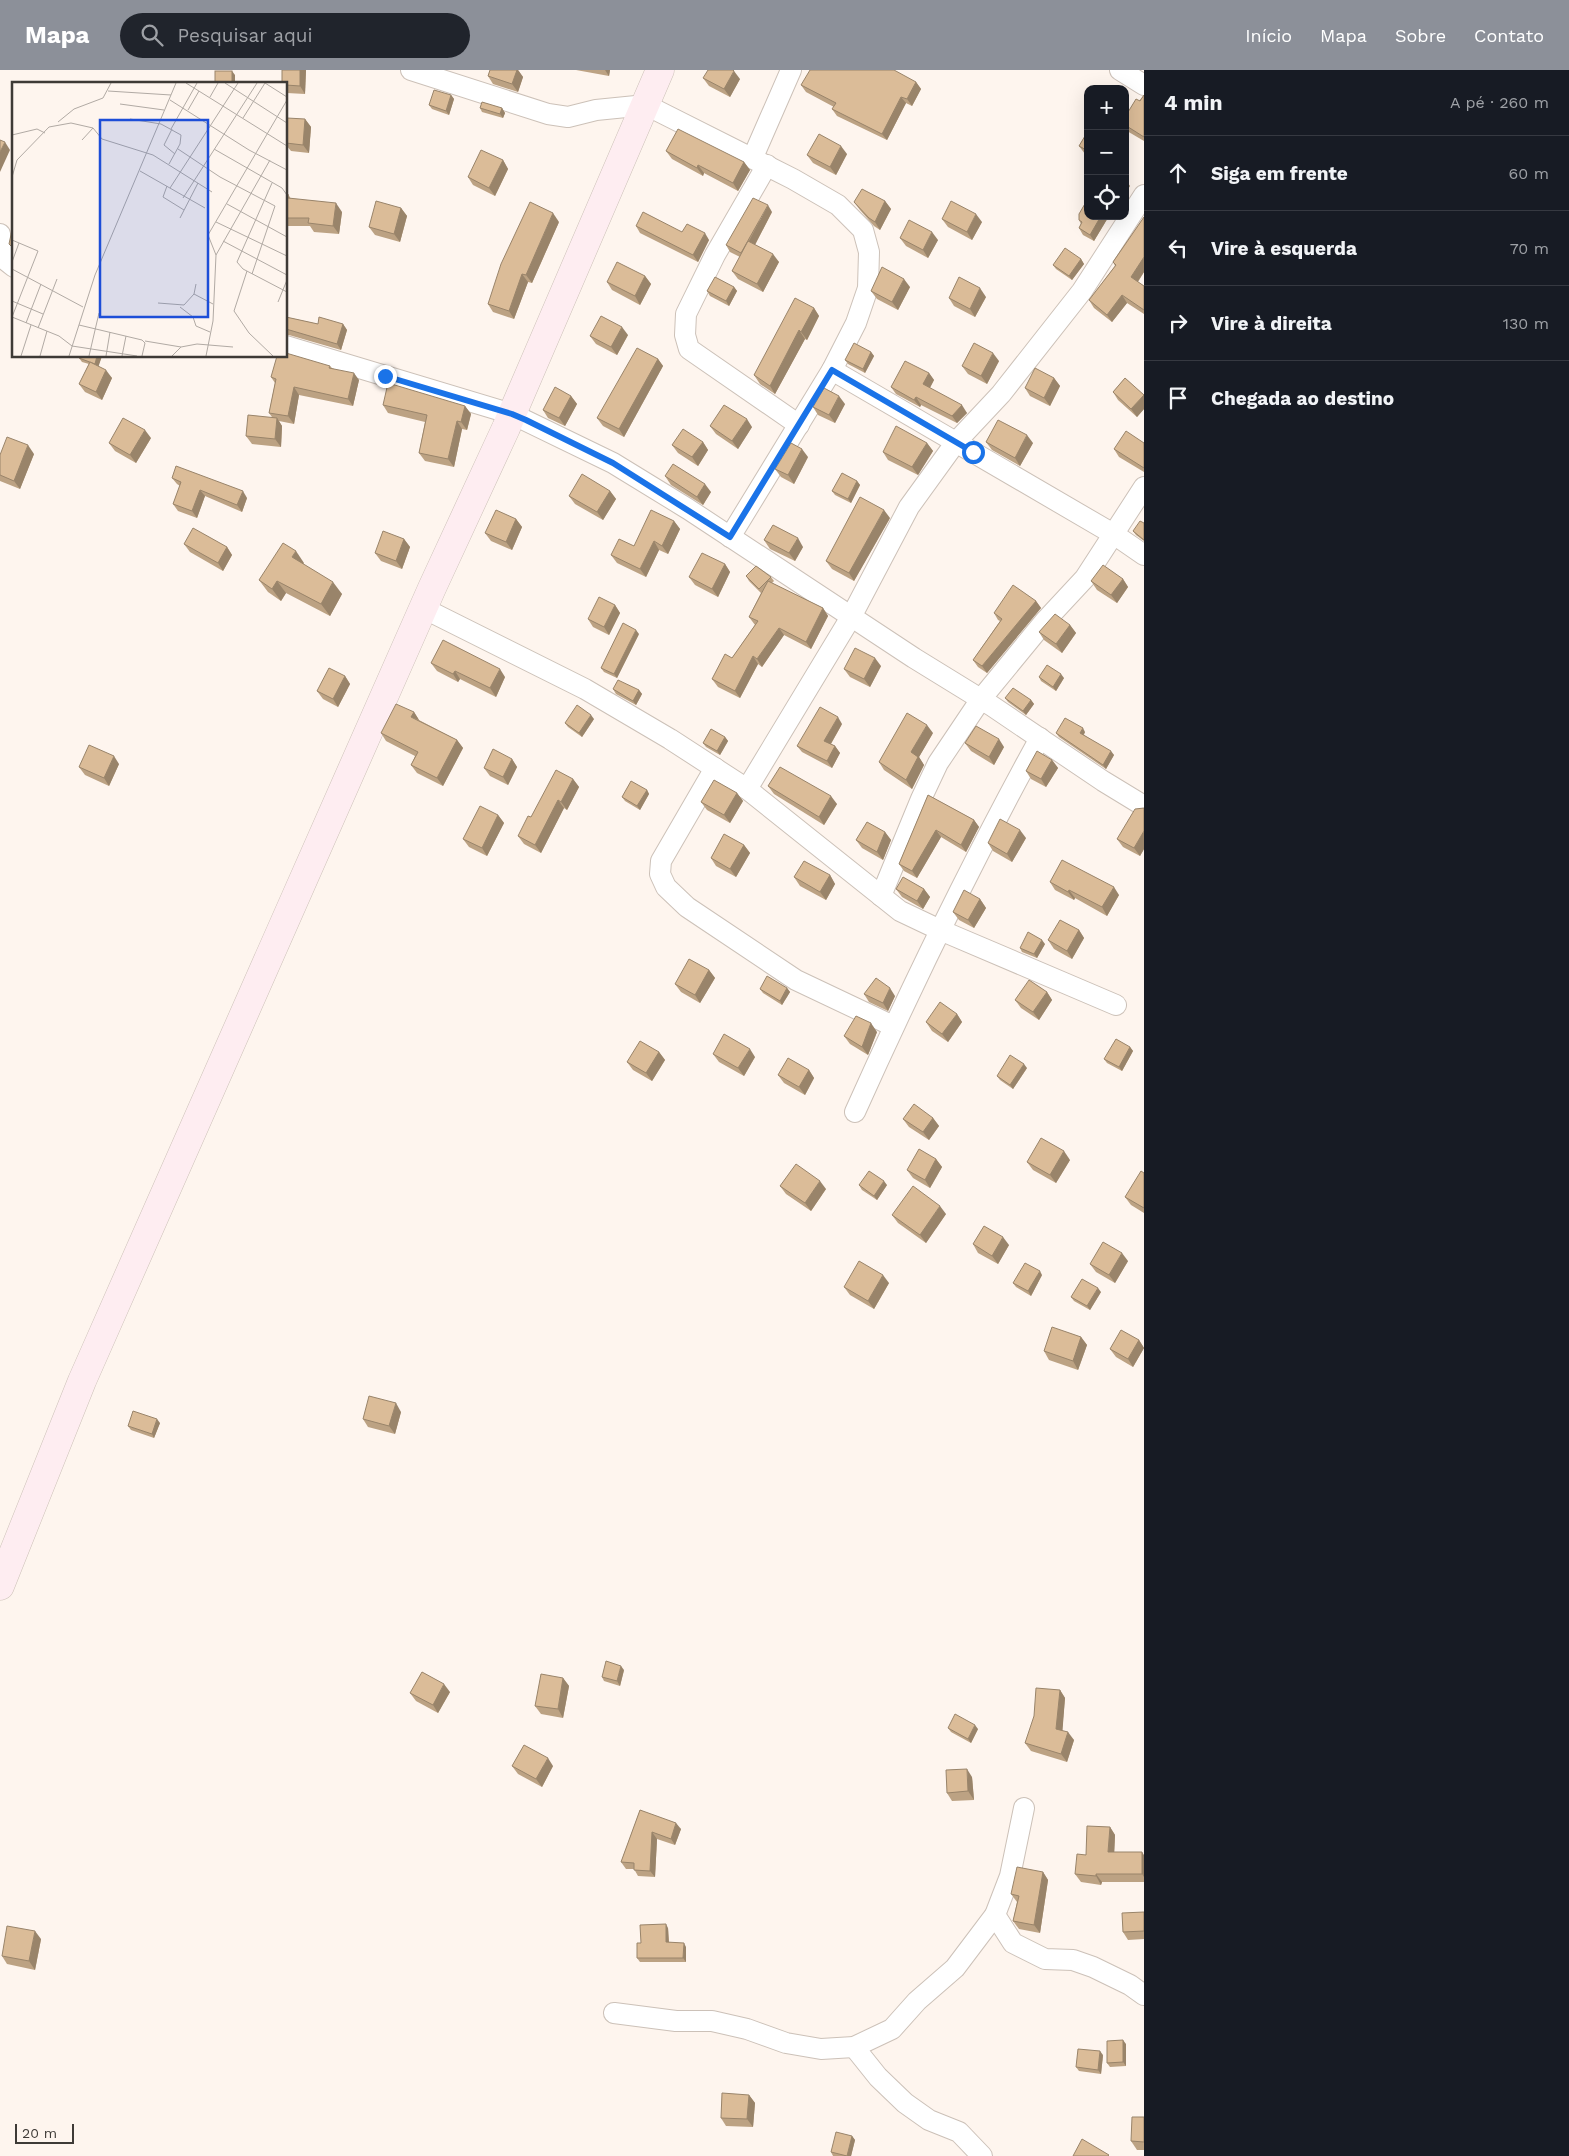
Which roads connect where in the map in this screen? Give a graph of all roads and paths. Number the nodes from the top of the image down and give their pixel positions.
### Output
1 (411, 70) edge
2 (660, 70) edge
3 (791, 70) edge
4 (1120, 70) edge
5 (1144, 86) edge
6 (646, 105) junction
7 (760, 161) junction
8 (1144, 195) edge
9 (0, 234) edge
10 (12, 265) edge
11 (288, 347) edge
12 (832, 370) junction
13 (512, 414) junction
14 (798, 425) junction
15 (956, 442) junction
16 (1144, 487) edge
17 (1115, 535) junction
18 (730, 537) junction
19 (1144, 555) edge
20 (423, 608) junction
21 (851, 617) junction
22 (981, 699) junction
23 (1040, 738) junction
24 (715, 768) junction
25 (747, 789) junction
26 (1144, 806) edge
27 (881, 896) junction
28 (940, 930) junction
29 (1116, 1005) dead end
30 (893, 1026) junction
31 (855, 1112) dead end
32 (0, 1586) edge
33 (1024, 1808) dead end
34 (995, 1915) junction
35 (1144, 1995) edge
36 (614, 2013) dead end
37 (854, 2047) junction
38 (982, 2156) edge

1 - 6 street
2 - 6 main road
3 - 7 street
4 - 5 street
6 - 7 street
6 - 13 main road
7 - 12 street
7 - 14 street
8 - 15 street
9 - 10 street
11 - 13 street
12 - 14 street
12 - 15 street
13 - 18 street
13 - 20 main road
14 - 18 street
15 - 17 street
15 - 21 street
16 - 17 street
17 - 19 street
17 - 22 street
18 - 21 street
20 - 24 street
20 - 32 main road
21 - 22 street
21 - 25 street
22 - 23 street
22 - 27 street
23 - 26 street
23 - 28 street
24 - 25 street
24 - 30 street
25 - 27 street
27 - 28 street
28 - 29 street
28 - 30 street
30 - 31 street
33 - 34 street
34 - 35 street
34 - 37 street
36 - 37 street
37 - 38 street

